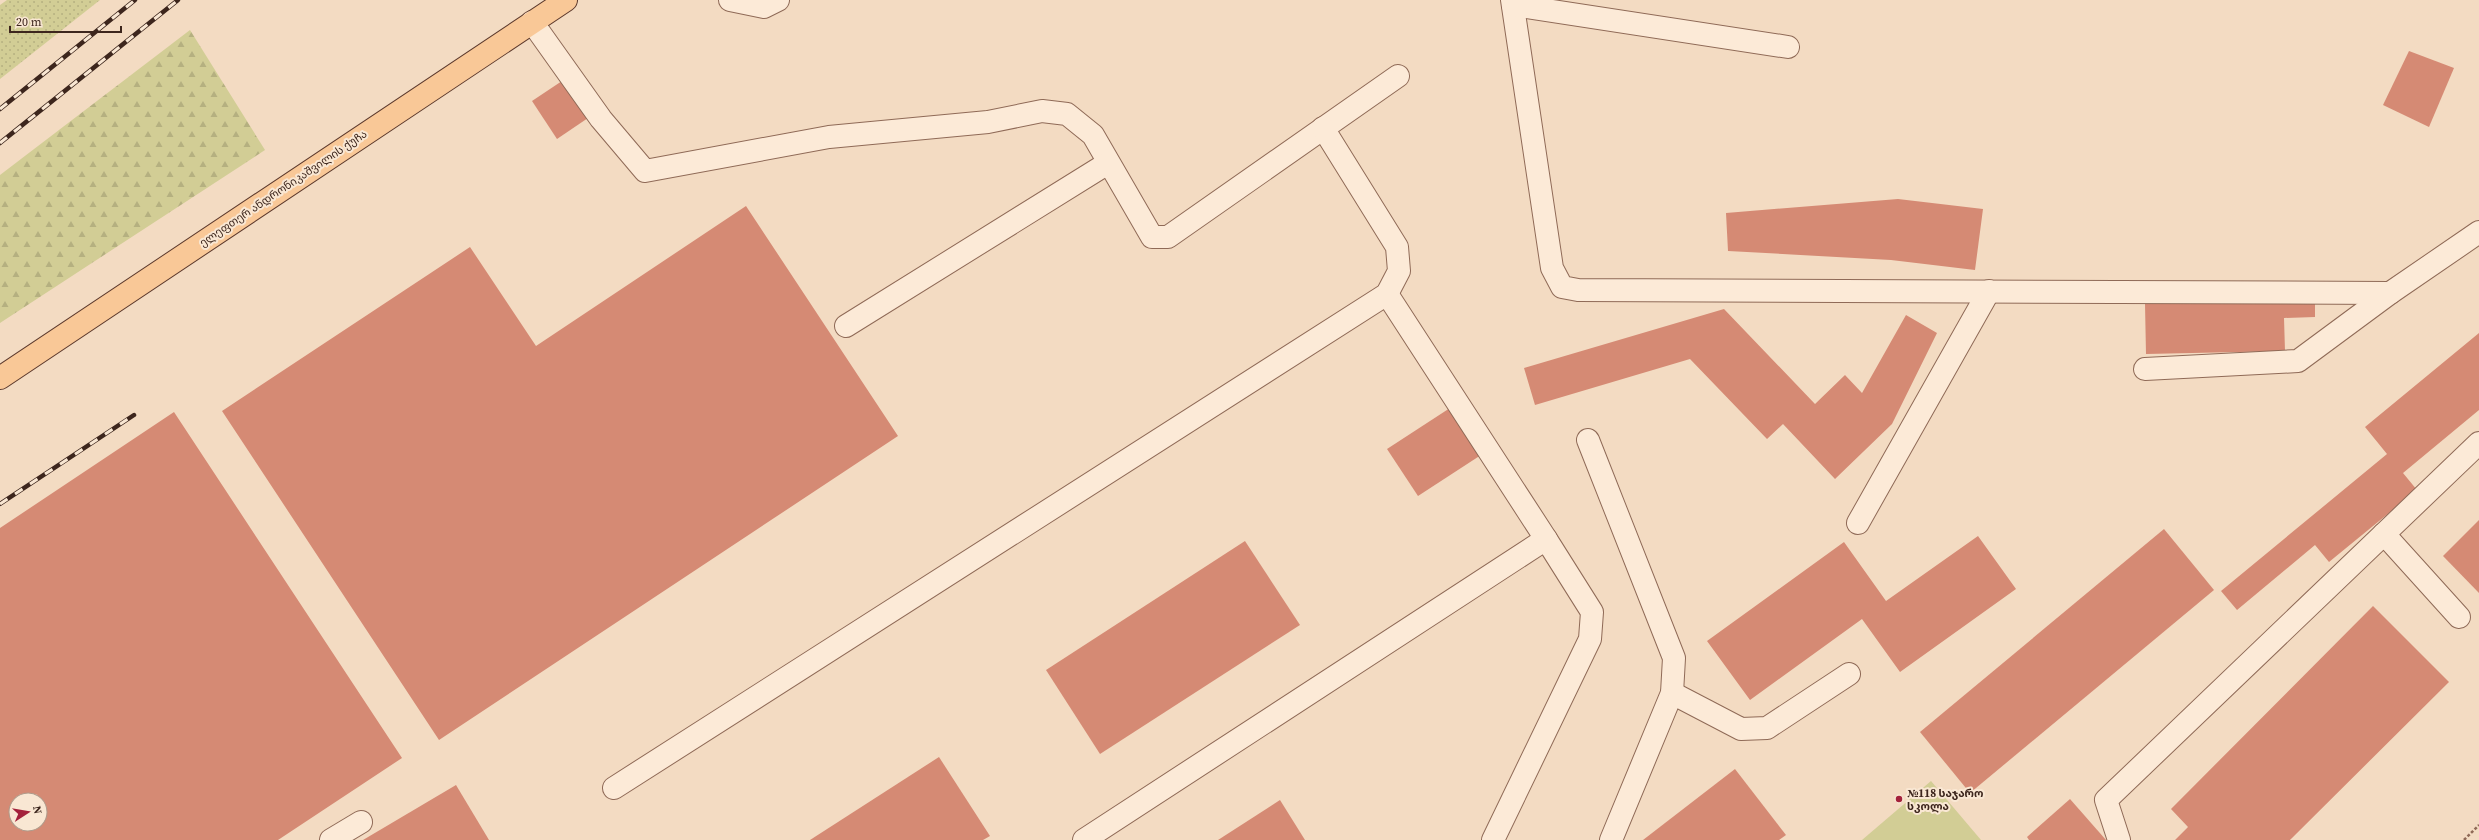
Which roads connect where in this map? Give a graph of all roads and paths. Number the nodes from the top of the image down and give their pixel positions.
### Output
1 (566, 0) edge
2 (730, 0) edge
3 (778, 0) edge
4 (1512, 2) edge
5 (532, 22) junction
6 (1788, 47) dead end
7 (1398, 76) dead end
8 (1323, 128) junction
9 (1108, 163) junction
10 (2479, 232) edge
11 (1989, 291) junction
12 (2390, 293) junction
13 (1387, 294) junction
14 (846, 326) dead end
15 (2145, 369) dead end
16 (0, 378) edge
17 (1588, 440) dead end
18 (2479, 443) edge
19 (1858, 523) dead end
20 (2384, 534) junction
21 (1546, 539) junction
22 (2459, 617) dead end
23 (1849, 674) dead end
24 (1672, 693) junction
25 (614, 788) dead end
26 (361, 822) dead end
27 (2479, 825) edge
28 (331, 840) edge
29 (1084, 840) edge
30 (1493, 840) edge
31 (1611, 840) edge
32 (2119, 840) edge
33 (2464, 840) edge

1 - 5 main road, ელეფთერ ანდრონიკაშვილის ქუჩა
2 - 3 street
4 - 6 street
4 - 11 street
5 - 9 street
5 - 16 main road, ელეფთერ ანდრონიკაშვილის ქუჩა
7 - 8 street
8 - 9 street
8 - 13 street
9 - 14 street
10 - 12 street
11 - 12 street
11 - 19 street
12 - 15 street
13 - 21 street
13 - 25 street
17 - 24 street
18 - 20 street
20 - 22 street
20 - 32 street
21 - 29 street
21 - 30 street
23 - 24 street
24 - 31 street
26 - 28 street
27 - 33 path

